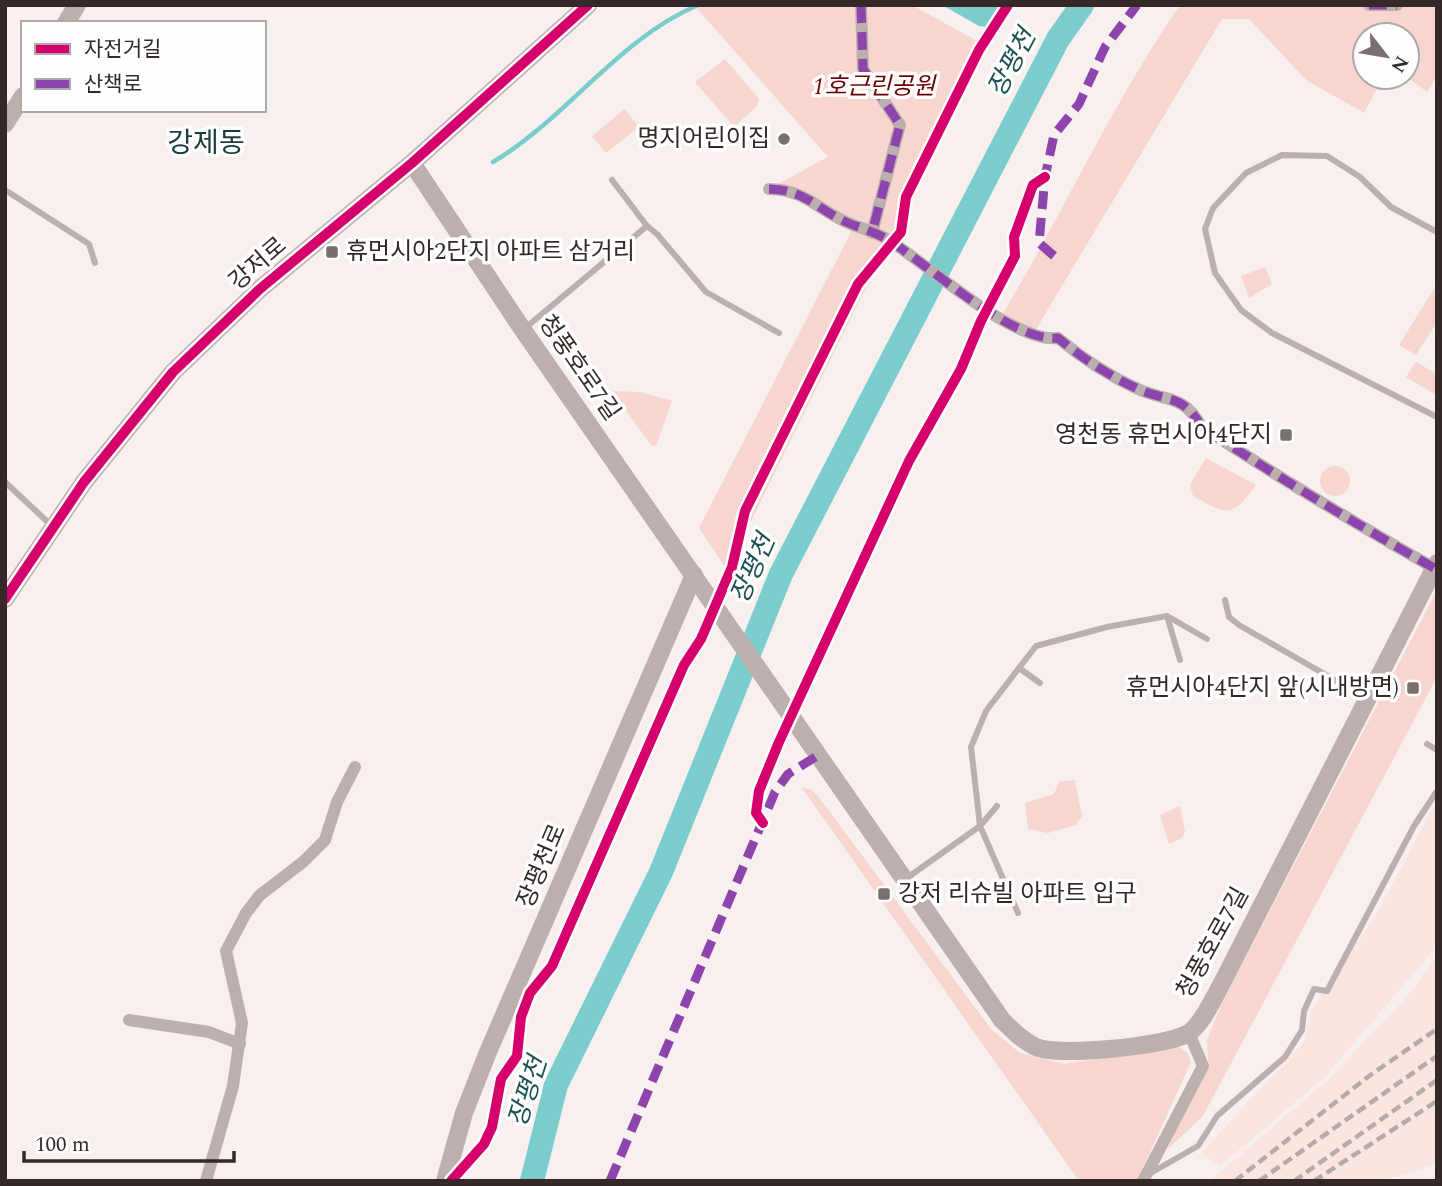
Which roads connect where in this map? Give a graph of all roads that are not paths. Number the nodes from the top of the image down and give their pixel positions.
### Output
1 (77, 5) edge
2 (588, 5) edge
3 (861, 5) edge
4 (1369, 5) edge
5 (1396, 5) edge
6 (67, 21) edge
7 (21, 99) edge
8 (5, 124) edge
9 (412, 163) junction
10 (612, 180) dead end
11 (769, 188) dead end
12 (5, 190) edge
13 (647, 226) junction
14 (1437, 232) edge
15 (873, 233) junction
16 (95, 263) dead end
17 (523, 330) junction
18 (779, 333) dead end
19 (1437, 416) edge
20 (5, 482) edge
21 (53, 527) junction
22 (1436, 566) edge
23 (694, 575) junction
24 (5, 599) edge
25 (1225, 600) dead end
26 (1167, 616) junction
27 (1207, 639) dead end
28 (1180, 660) dead end
29 (1019, 668) junction
30 (1040, 683) dead end
31 (1367, 699) junction
32 (1427, 744) dead end
33 (1437, 750) edge
34 (355, 767) dead end
35 (1437, 791) edge
36 (997, 806) dead end
37 (980, 826) junction
38 (905, 879) junction
39 (1018, 913) dead end
40 (129, 1020) dead end
41 (1189, 1033) junction
42 (240, 1044) junction
43 (1144, 1179) edge
44 (206, 1181) edge
45 (445, 1181) edge

1 - 6 street
2 - 9 street, 강저로
3 - 15 street
4 - 5 street
7 - 8 street
9 - 17 street, 청풍호로7길
9 - 21 street, 강저로
10 - 13 lane
11 - 15 street
12 - 16 lane
13 - 17 lane
13 - 18 lane
14 - 19 lane
15 - 22 street
17 - 23 street, 청풍호로7길
20 - 21 lane
21 - 24 street, 강저로
22 - 31 street, 청풍호로7길
23 - 38 street, 청풍호로7길
23 - 45 street, 장평천로
25 - 31 lane
26 - 27 lane
26 - 28 lane
26 - 29 lane
29 - 30 lane
29 - 37 lane
31 - 41 street, 청풍호로7길
32 - 33 lane
34 - 42 street
35 - 43 lane
36 - 37 lane
37 - 38 lane
37 - 39 lane
38 - 41 street, 청풍호로7길
40 - 42 street
41 - 43 street
42 - 44 street

